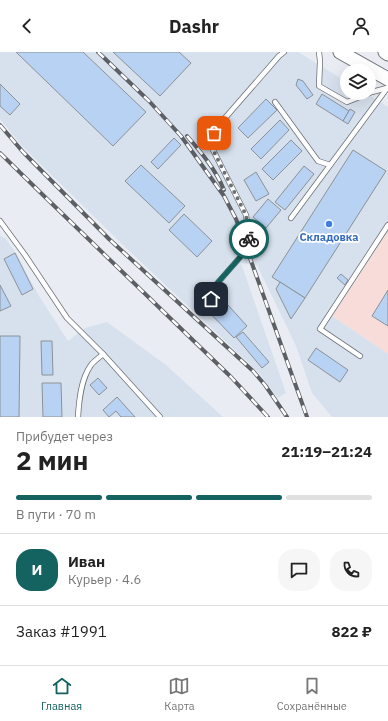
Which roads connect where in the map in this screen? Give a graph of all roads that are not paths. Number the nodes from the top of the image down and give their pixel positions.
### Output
1 (284, 52) edge
2 (319, 52) edge
3 (340, 52) edge
4 (385, 52) edge
5 (388, 54) edge
6 (388, 85) edge
7 (275, 102) dead end
8 (330, 165) junction
9 (291, 218) dead end
10 (0, 221) edge
11 (388, 225) edge
12 (211, 299) dead end
13 (103, 354) junction
14 (360, 356) dead end
15 (78, 417) edge
16 (160, 417) edge

1 - 12 lane
2 - 6 lane
3 - 6 main road
4 - 5 main road
6 - 8 lane
7 - 8 lane
8 - 9 lane
10 - 13 lane
11 - 14 lane
13 - 15 lane
13 - 16 lane

